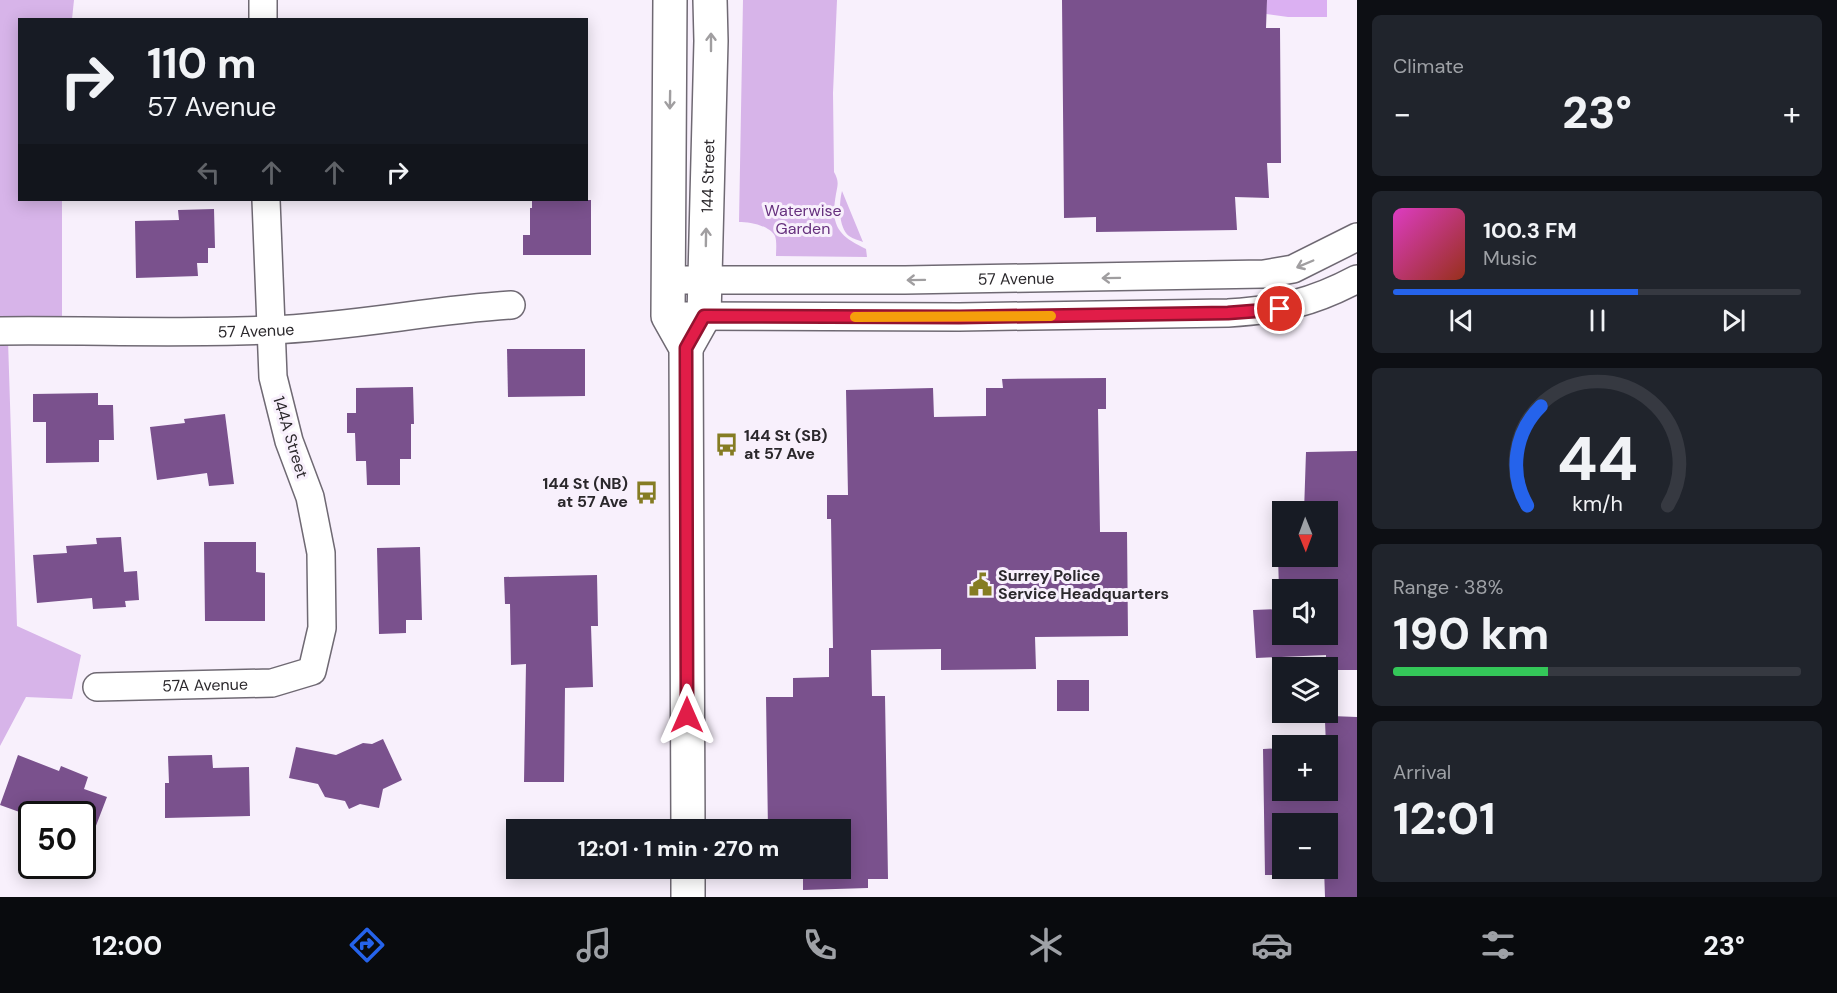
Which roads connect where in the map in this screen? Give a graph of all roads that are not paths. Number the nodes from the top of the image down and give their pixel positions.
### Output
1 (263, 0) edge
2 (670, 0) edge
3 (710, 0) edge
4 (263, 18) edge
5 (266, 201) edge
6 (1357, 237) edge
7 (1357, 279) edge
8 (668, 280) junction
9 (705, 280) junction
10 (511, 305) dead end
11 (668, 316) junction
12 (704, 316) junction
13 (270, 330) junction
14 (0, 332) edge
15 (686, 348) junction
16 (312, 671) joint
17 (97, 687) dead end
18 (688, 819) edge
19 (688, 879) edge
20 (688, 897) edge

1 - 4 street
2 -> 8 main road, 144 Street
9 -> 3 main road, 144 Street
5 - 13 street, 144A Street
6 -> 9 street, 57 Avenue
7 - 12 street
8 - 9 street, 57 Avenue
8 - 11 main road, 144 Street
9 - 12 main road, 144 Street
10 - 13 street, 57 Avenue
11 - 12 street
11 - 15 main road, 144 Street
12 - 15 main road, 144 Street
13 - 14 street, 57 Avenue
13 - 16 street, 144A Street
15 - 18 main road, 144 Street
16 - 17 street, 57A Avenue
19 - 20 main road

